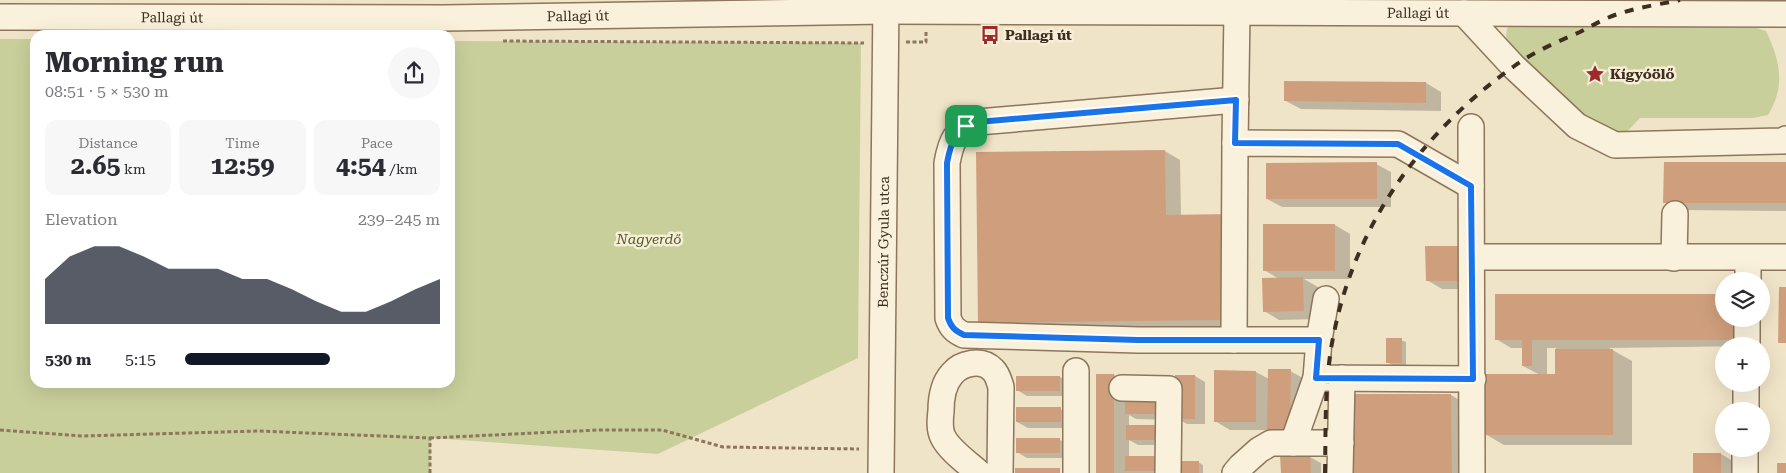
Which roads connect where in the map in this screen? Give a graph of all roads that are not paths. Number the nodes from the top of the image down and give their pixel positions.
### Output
1 (886, 5) edge
2 (443, 9) edge
3 (1238, 12) junction
4 (1464, 13) junction
5 (1786, 14) edge
6 (0, 17) edge
7 (1236, 100) junction
8 (1471, 127) dead end
9 (1786, 139) edge
10 (1235, 143) junction
11 (1471, 186) junction
12 (1675, 214) dead end
13 (1472, 257) junction
14 (1786, 257) edge
15 (1674, 258) junction
16 (1748, 270) edge
17 (1326, 299) dead end
18 (1234, 340) junction
19 (1319, 340) junction
20 (1076, 371) dead end
21 (1316, 378) junction
22 (1342, 378) junction
23 (1473, 379) junction
24 (1122, 388) dead end
25 (1293, 443) junction
26 (1341, 443) junction
27 (1745, 457) edge
28 (882, 461) edge
29 (979, 473) edge
30 (1000, 473) edge
31 (1076, 473) edge
32 (1168, 473) edge
33 (1235, 473) edge
34 (1340, 473) edge
35 (1472, 473) edge
36 (1745, 473) edge

1 - 2 street, Pallagi út
1 - 3 street, Pallagi út
1 - 28 street, Benczúr Gyula utca
2 - 6 street, Pallagi út
3 - 4 street, Pallagi út
3 - 7 street
4 - 5 street, Pallagi út
4 - 9 street
7 - 10 street
7 - 18 street
8 - 11 street
10 - 11 street
10 - 18 street
11 - 13 street
12 - 15 street
13 - 15 street
13 - 23 street
14 - 16 street
15 - 16 street
17 - 19 street
18 - 19 street
19 - 21 street
20 - 31 street
21 - 22 street
21 - 25 street
22 - 23 street
22 - 26 street
23 - 35 street
24 - 32 street
25 - 26 street
25 - 33 street
26 - 34 street
27 - 36 street
29 - 30 street

